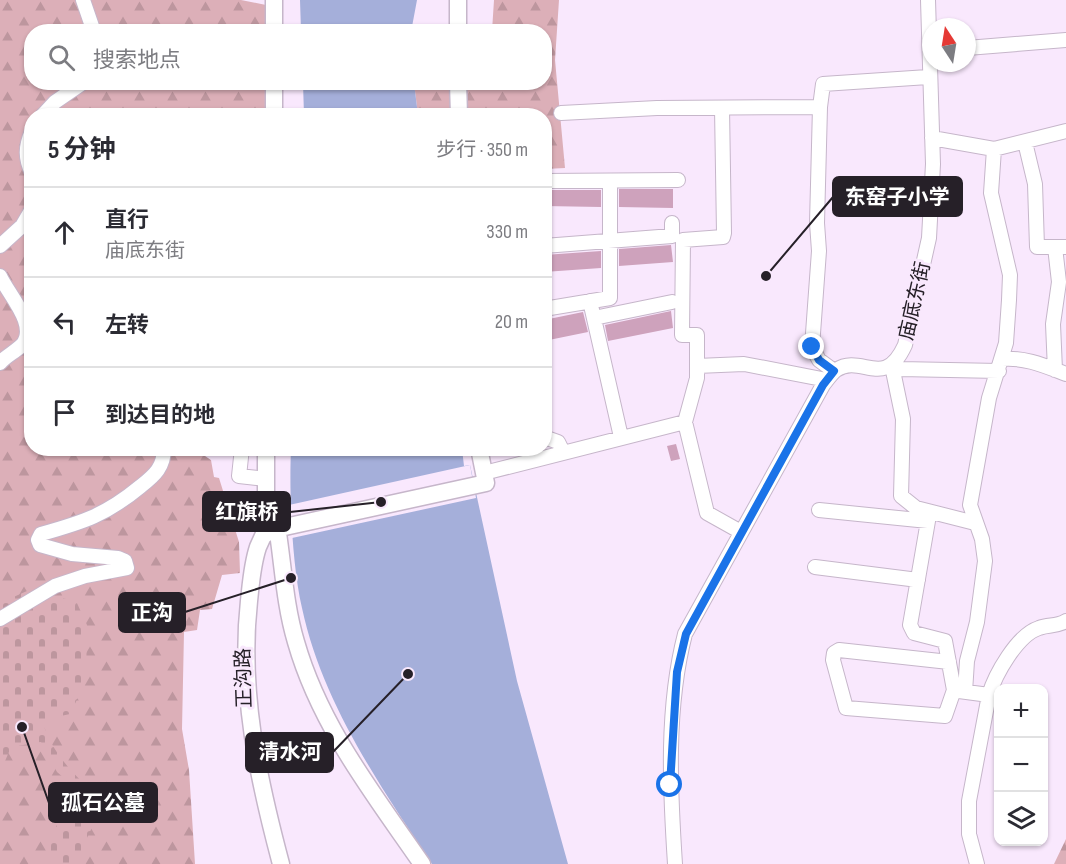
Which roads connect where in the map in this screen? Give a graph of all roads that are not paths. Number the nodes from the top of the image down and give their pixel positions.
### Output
1 (83, 0) edge
2 (274, 0) edge
3 (458, 0) edge
4 (928, 0) edge
5 (928, 18) edge
6 (91, 24) edge
7 (274, 24) edge
8 (458, 24) edge
9 (1066, 40) edge
10 (976, 47) edge
11 (928, 72) edge
12 (928, 76) junction
13 (72, 90) edge
14 (274, 90) edge
15 (458, 90) edge
16 (820, 107) junction
17 (49, 108) edge
18 (274, 108) edge
19 (459, 108) edge
20 (723, 108) junction
21 (561, 114) dead end
22 (1066, 131) edge
23 (932, 138) junction
24 (1025, 142) junction
25 (994, 148) junction
26 (678, 180) dead end
27 (552, 181) edge
28 (610, 181) junction
29 (24, 223) edge
30 (672, 223) dead end
31 (610, 242) junction
32 (0, 246) edge
33 (552, 246) edge
34 (1061, 247) edge
35 (0, 276) edge
36 (590, 301) junction
37 (672, 303) dead end
38 (552, 308) edge
39 (24, 317) edge
40 (594, 318) junction
41 (24, 342) edge
42 (0, 363) edge
43 (1000, 365) junction
44 (697, 366) junction
45 (892, 366) junction
46 (1060, 372) edge
47 (831, 376) junction
48 (685, 422) junction
49 (621, 437) junction
50 (552, 440) edge
51 (563, 452) junction
52 (552, 455) edge
53 (162, 456) edge
54 (241, 456) edge
55 (266, 456) edge
56 (549, 456) edge
57 (480, 471) edge
58 (266, 479) junction
59 (819, 510) dead end
60 (279, 523) junction
61 (975, 523) junction
62 (741, 532) junction
63 (815, 567) dead end
64 (918, 580) junction
65 (0, 619) edge
66 (1066, 621) edge
67 (949, 662) junction
68 (960, 691) junction
69 (989, 695) junction
70 (274, 864) edge
71 (281, 864) edge
72 (413, 864) edge
73 (422, 864) edge
74 (675, 864) edge
75 (977, 864) edge

1 - 6 street
2 - 7 main road
3 - 8 main road
4 - 5 street, 庙底东街
9 - 10 street
11 - 12 street, 庙底东街
12 - 16 street
12 - 23 street, 庙底东街
13 - 17 street
14 - 18 main road
15 - 19 main road
16 - 20 street
16 - 47 street
20 - 21 street
20 - 44 street
22 - 24 street
23 - 25 street
23 - 45 street, 庙底东街
24 - 25 street
24 - 34 street
25 - 43 street
26 - 28 street
27 - 28 street
28 - 31 street
29 - 32 street
30 - 31 street
31 - 33 street
31 - 36 street
34 - 46 street
35 - 39 street
36 - 38 street
36 - 40 street
37 - 40 street
40 - 49 street
41 - 42 street
43 - 45 street
43 - 46 street
43 - 61 street
44 - 47 street, 庙底东街
44 - 48 street
45 - 47 street, 庙底东街
45 - 61 street
47 - 62 street
48 - 49 street
48 - 62 street
49 - 51 street
50 - 51 street
51 - 52 street
53 - 65 street
54 - 58 street
55 - 58 main road
56 - 57 street
57 - 60 main road
58 - 60 main road
59 - 64 street
60 - 70 main road, 正沟路
60 - 71 main road, 正沟路
60 - 72 main road
60 - 73 main road
61 - 68 street
62 - 74 street
63 - 64 street
64 - 67 street
66 - 69 street
67 - 68 street
67 - 68 street
68 - 69 street
69 - 75 street

